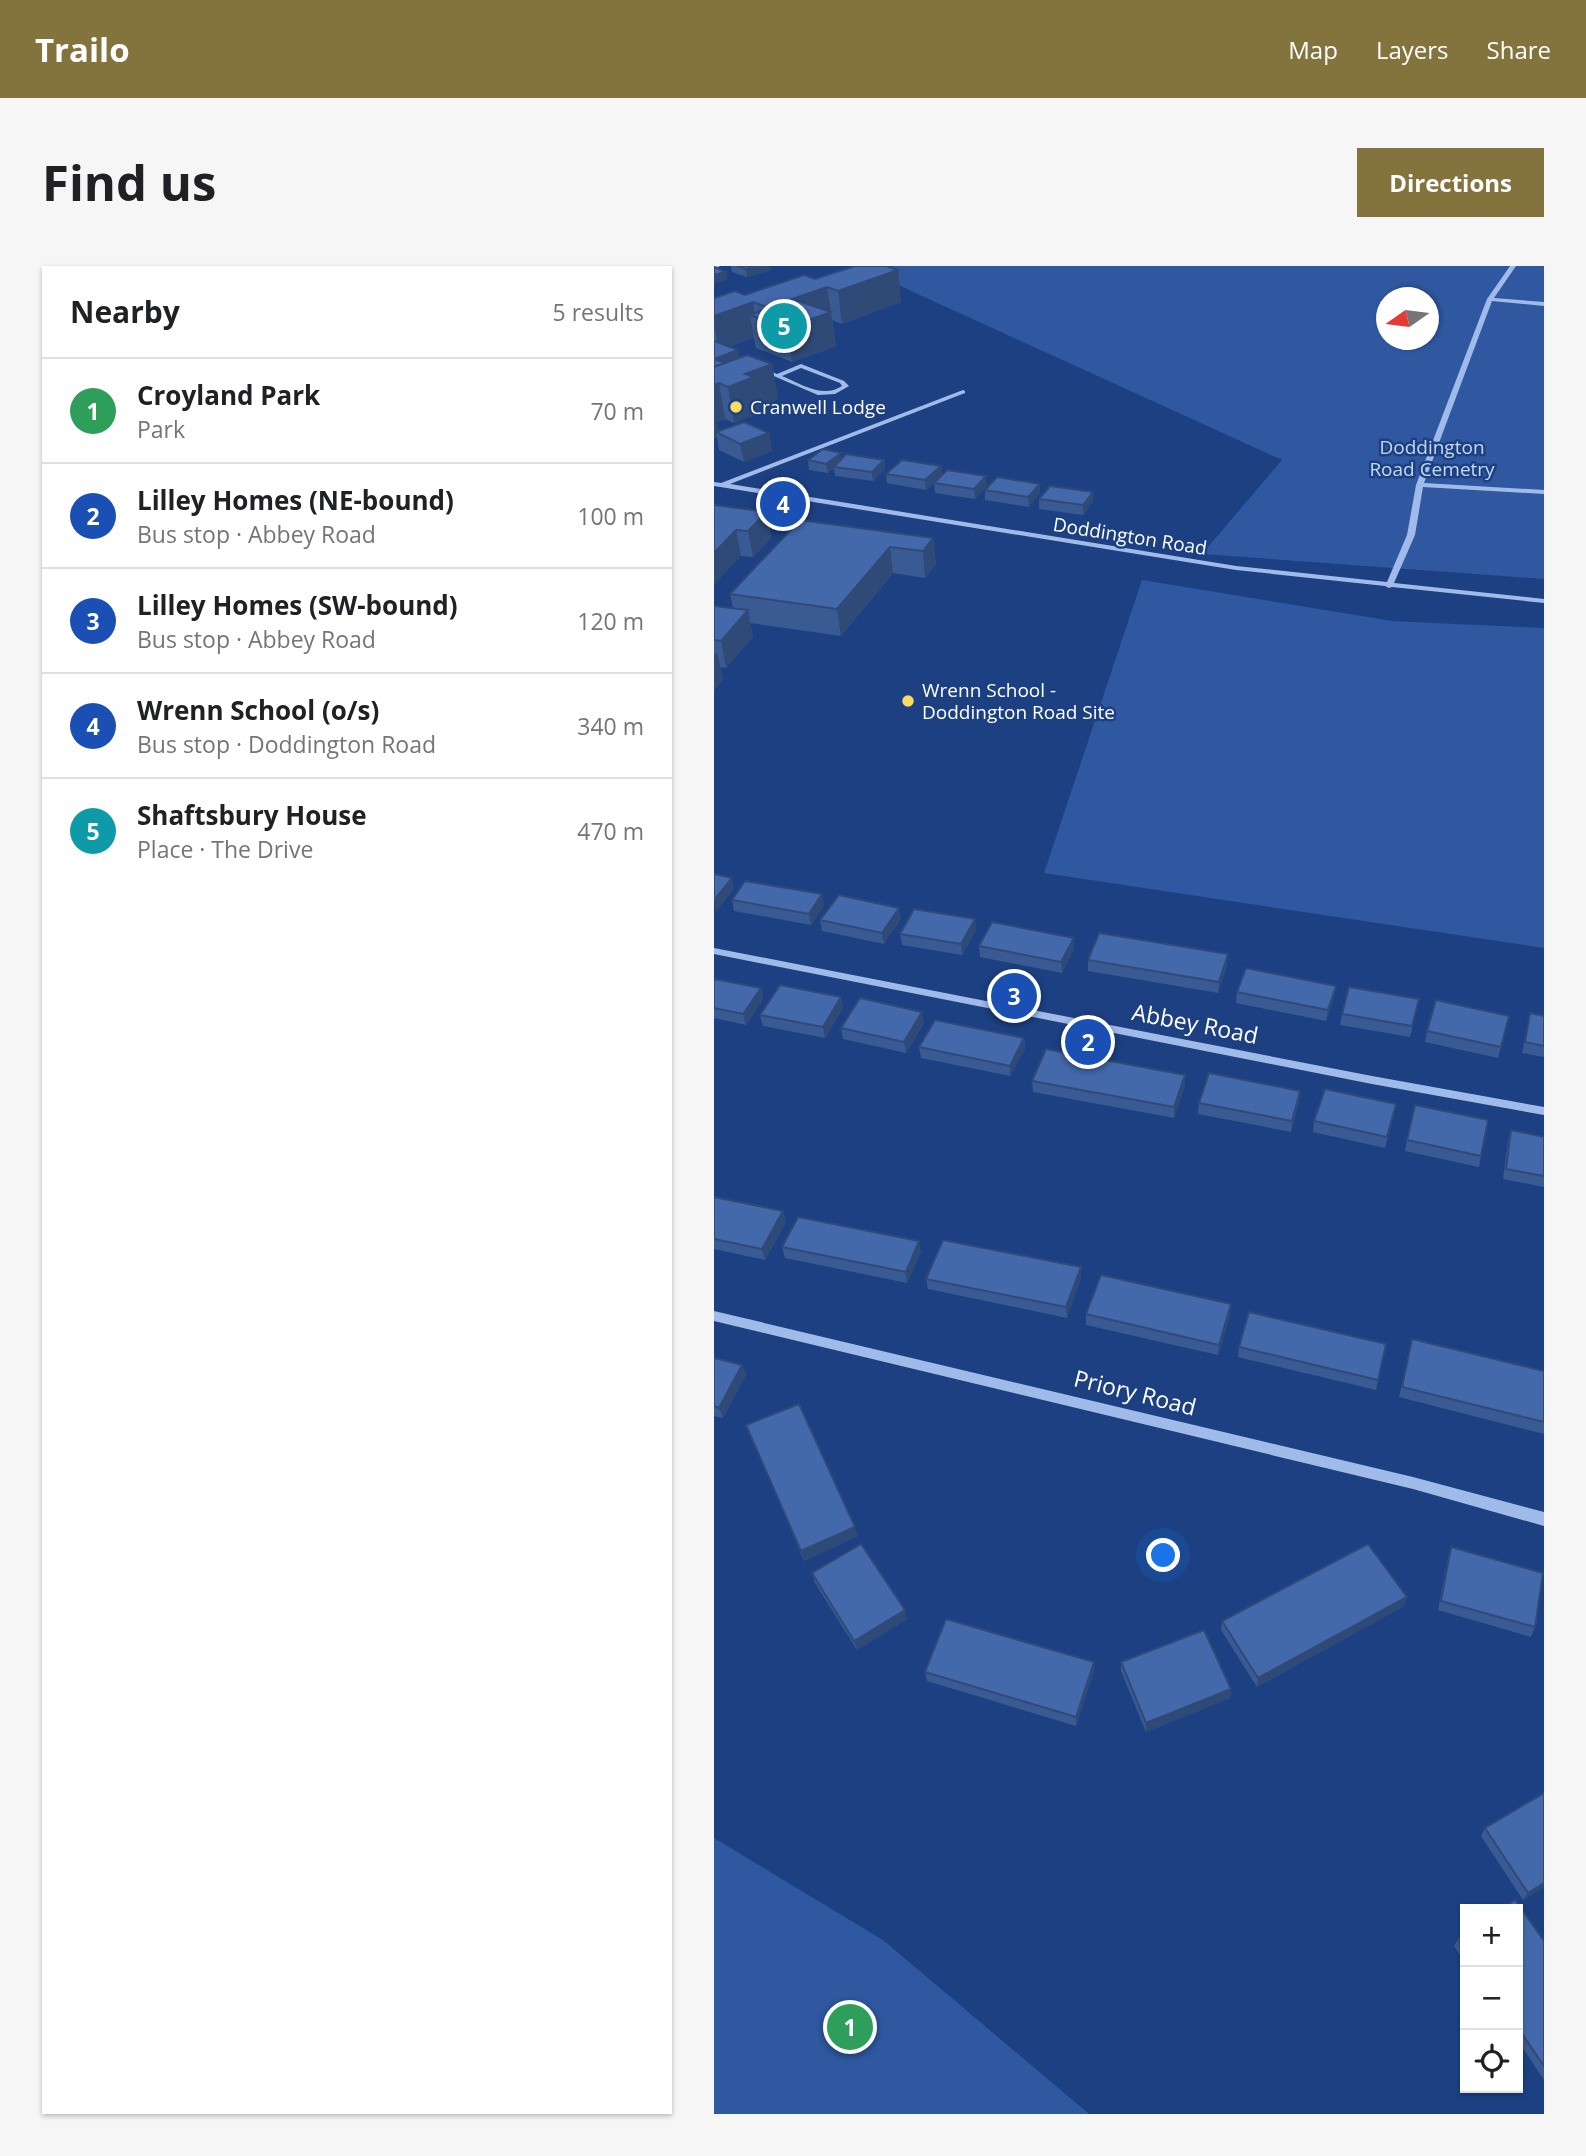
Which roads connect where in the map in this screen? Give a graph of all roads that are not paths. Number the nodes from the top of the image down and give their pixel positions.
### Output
1 (1513, 266) edge
2 (1490, 299) junction
3 (1544, 303) edge
4 (751, 365) edge
5 (778, 376) junction
6 (769, 381) edge
7 (963, 392) dead end
8 (718, 485) edge
9 (1420, 485) junction
10 (1544, 492) edge
11 (1389, 586) junction
12 (1544, 601) edge
13 (714, 951) edge
14 (1544, 1111) edge
15 (714, 1316) edge
16 (1544, 1519) edge

1 - 2 street
2 - 3 street
2 - 9 street
4 - 5 street
5 - 5 street
5 - 6 street
7 - 8 street
8 - 11 street, Doddington Road
9 - 10 street
9 - 11 street
11 - 12 street, Doddington Road
13 - 14 street, Abbey Road
15 - 16 street, Priory Road

